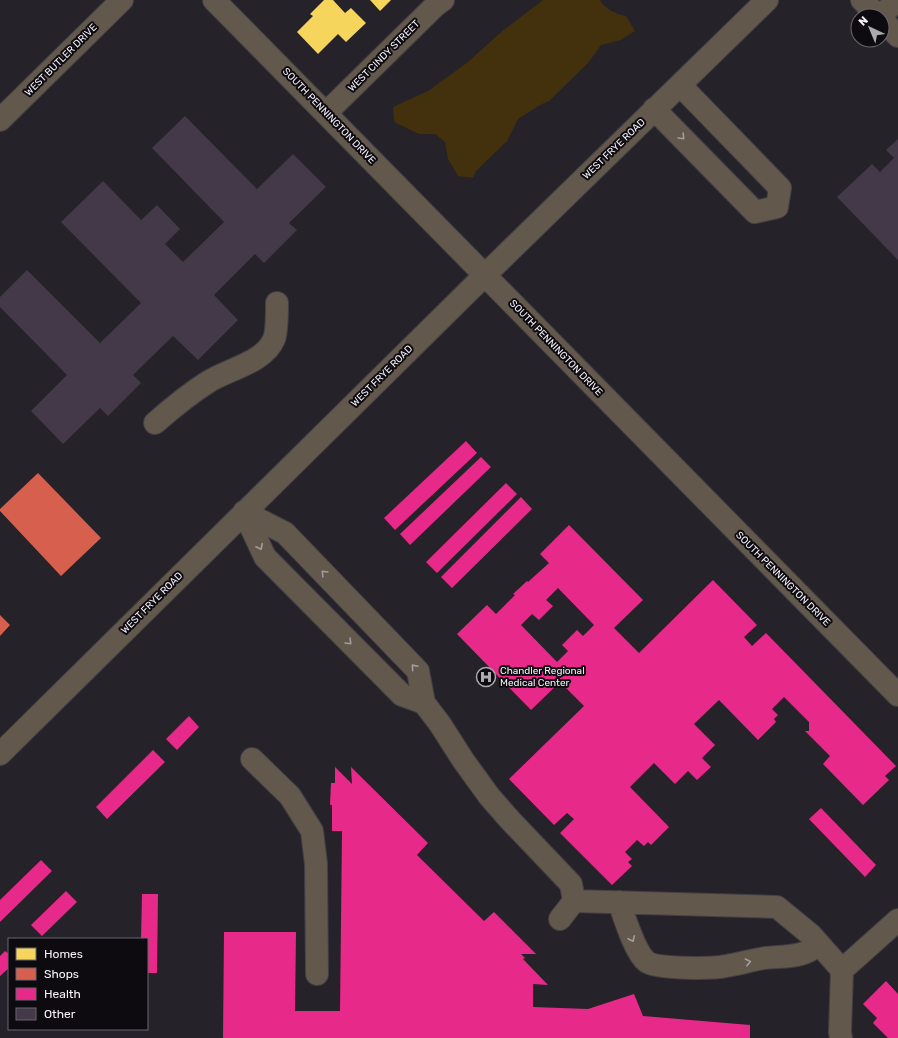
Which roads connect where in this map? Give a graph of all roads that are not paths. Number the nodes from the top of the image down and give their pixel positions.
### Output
1 (122, 0) edge
2 (214, 0) edge
3 (443, 0) edge
4 (767, 0) edge
5 (862, 0) edge
6 (897, 0) edge
7 (871, 8) edge
8 (888, 8) edge
9 (890, 28) edge
10 (898, 36) edge
11 (680, 85) junction
12 (654, 109) junction
13 (326, 113) junction
14 (0, 120) edge
15 (742, 149) junction
16 (717, 174) junction
17 (485, 275) junction
18 (278, 303) dead end
19 (155, 423) dead end
20 (244, 512) junction
21 (898, 695) edge
22 (424, 703) junction
23 (0, 754) edge
24 (252, 759) dead end
25 (574, 901) junction
26 (619, 902) junction
27 (560, 919) dead end
28 (895, 928) edge
29 (819, 944) junction
30 (842, 970) junction
31 (317, 974) dead end
32 (841, 1038) edge

1 - 14 street, WEST BUTLER DRIVE
2 - 13 street, SOUTH PENNINGTON DRIVE
3 - 13 street, WEST CINDY STREET
4 - 11 street, WEST FRYE ROAD
5 - 7 street
6 - 8 street
9 - 10 street
11 - 12 street, WEST FRYE ROAD
11 - 15 street
12 -> 16 street
12 - 17 street, WEST FRYE ROAD
13 - 17 street, SOUTH PENNINGTON DRIVE
15 - 16 street
15 - 16 street
17 - 20 street, WEST FRYE ROAD
17 - 21 street, SOUTH PENNINGTON DRIVE
18 - 19 street
20 -> 22 street
22 -> 20 street
20 - 23 street, WEST FRYE ROAD
22 - 25 street
24 - 31 street
25 - 26 street
25 - 27 street
26 - 29 street
26 -> 29 street
28 - 30 street
29 - 30 street
30 - 32 street

